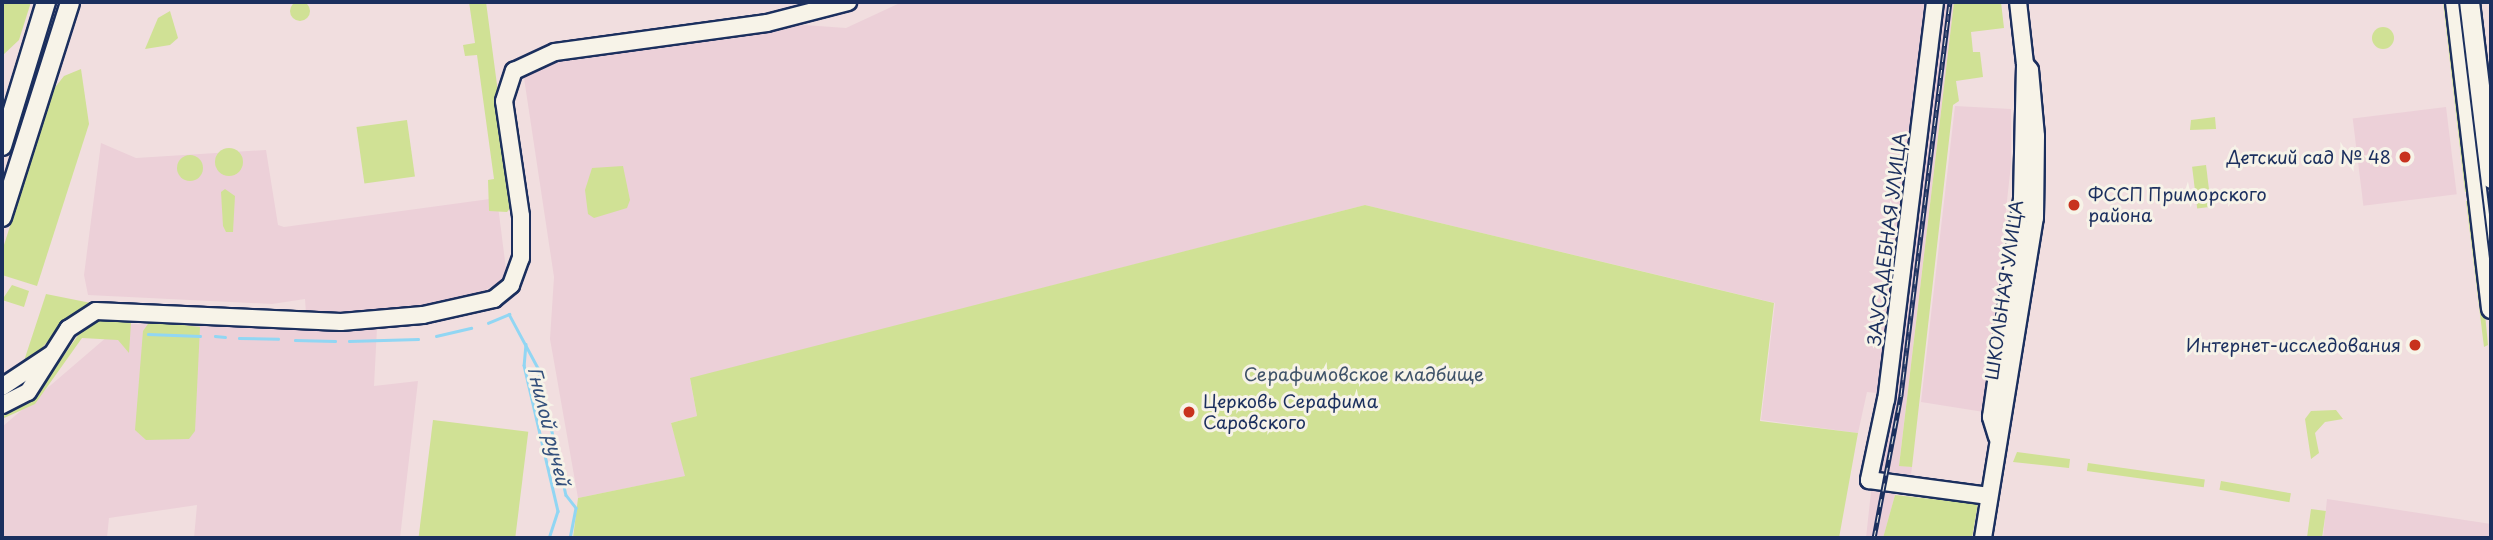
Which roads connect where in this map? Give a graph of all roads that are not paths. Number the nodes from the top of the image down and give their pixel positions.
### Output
1 (46, 2) edge
2 (70, 2) edge
3 (848, 2) edge
4 (1936, 2) edge
5 (2018, 2) edge
6 (2455, 2) edge
7 (2470, 2) edge
8 (2, 146) edge
9 (2491, 179) edge
10 (2, 218) edge
11 (2491, 309) edge
12 (50, 355) junction
13 (2, 387) edge
14 (2, 405) edge
15 (1989, 496) junction
16 (1983, 538) edge

1 - 8 main road
2 - 10 main road
3 - 12 street
4 - 15 street, ЗАУСАДЕБНАЯ УЛИЦА
5 - 15 street, ШКОЛЬНАЯ УЛИЦА
6 - 11 main road
7 - 9 main road
12 - 13 street
12 - 14 street
15 - 16 street, ШКОЛЬНАЯ УЛИЦА

